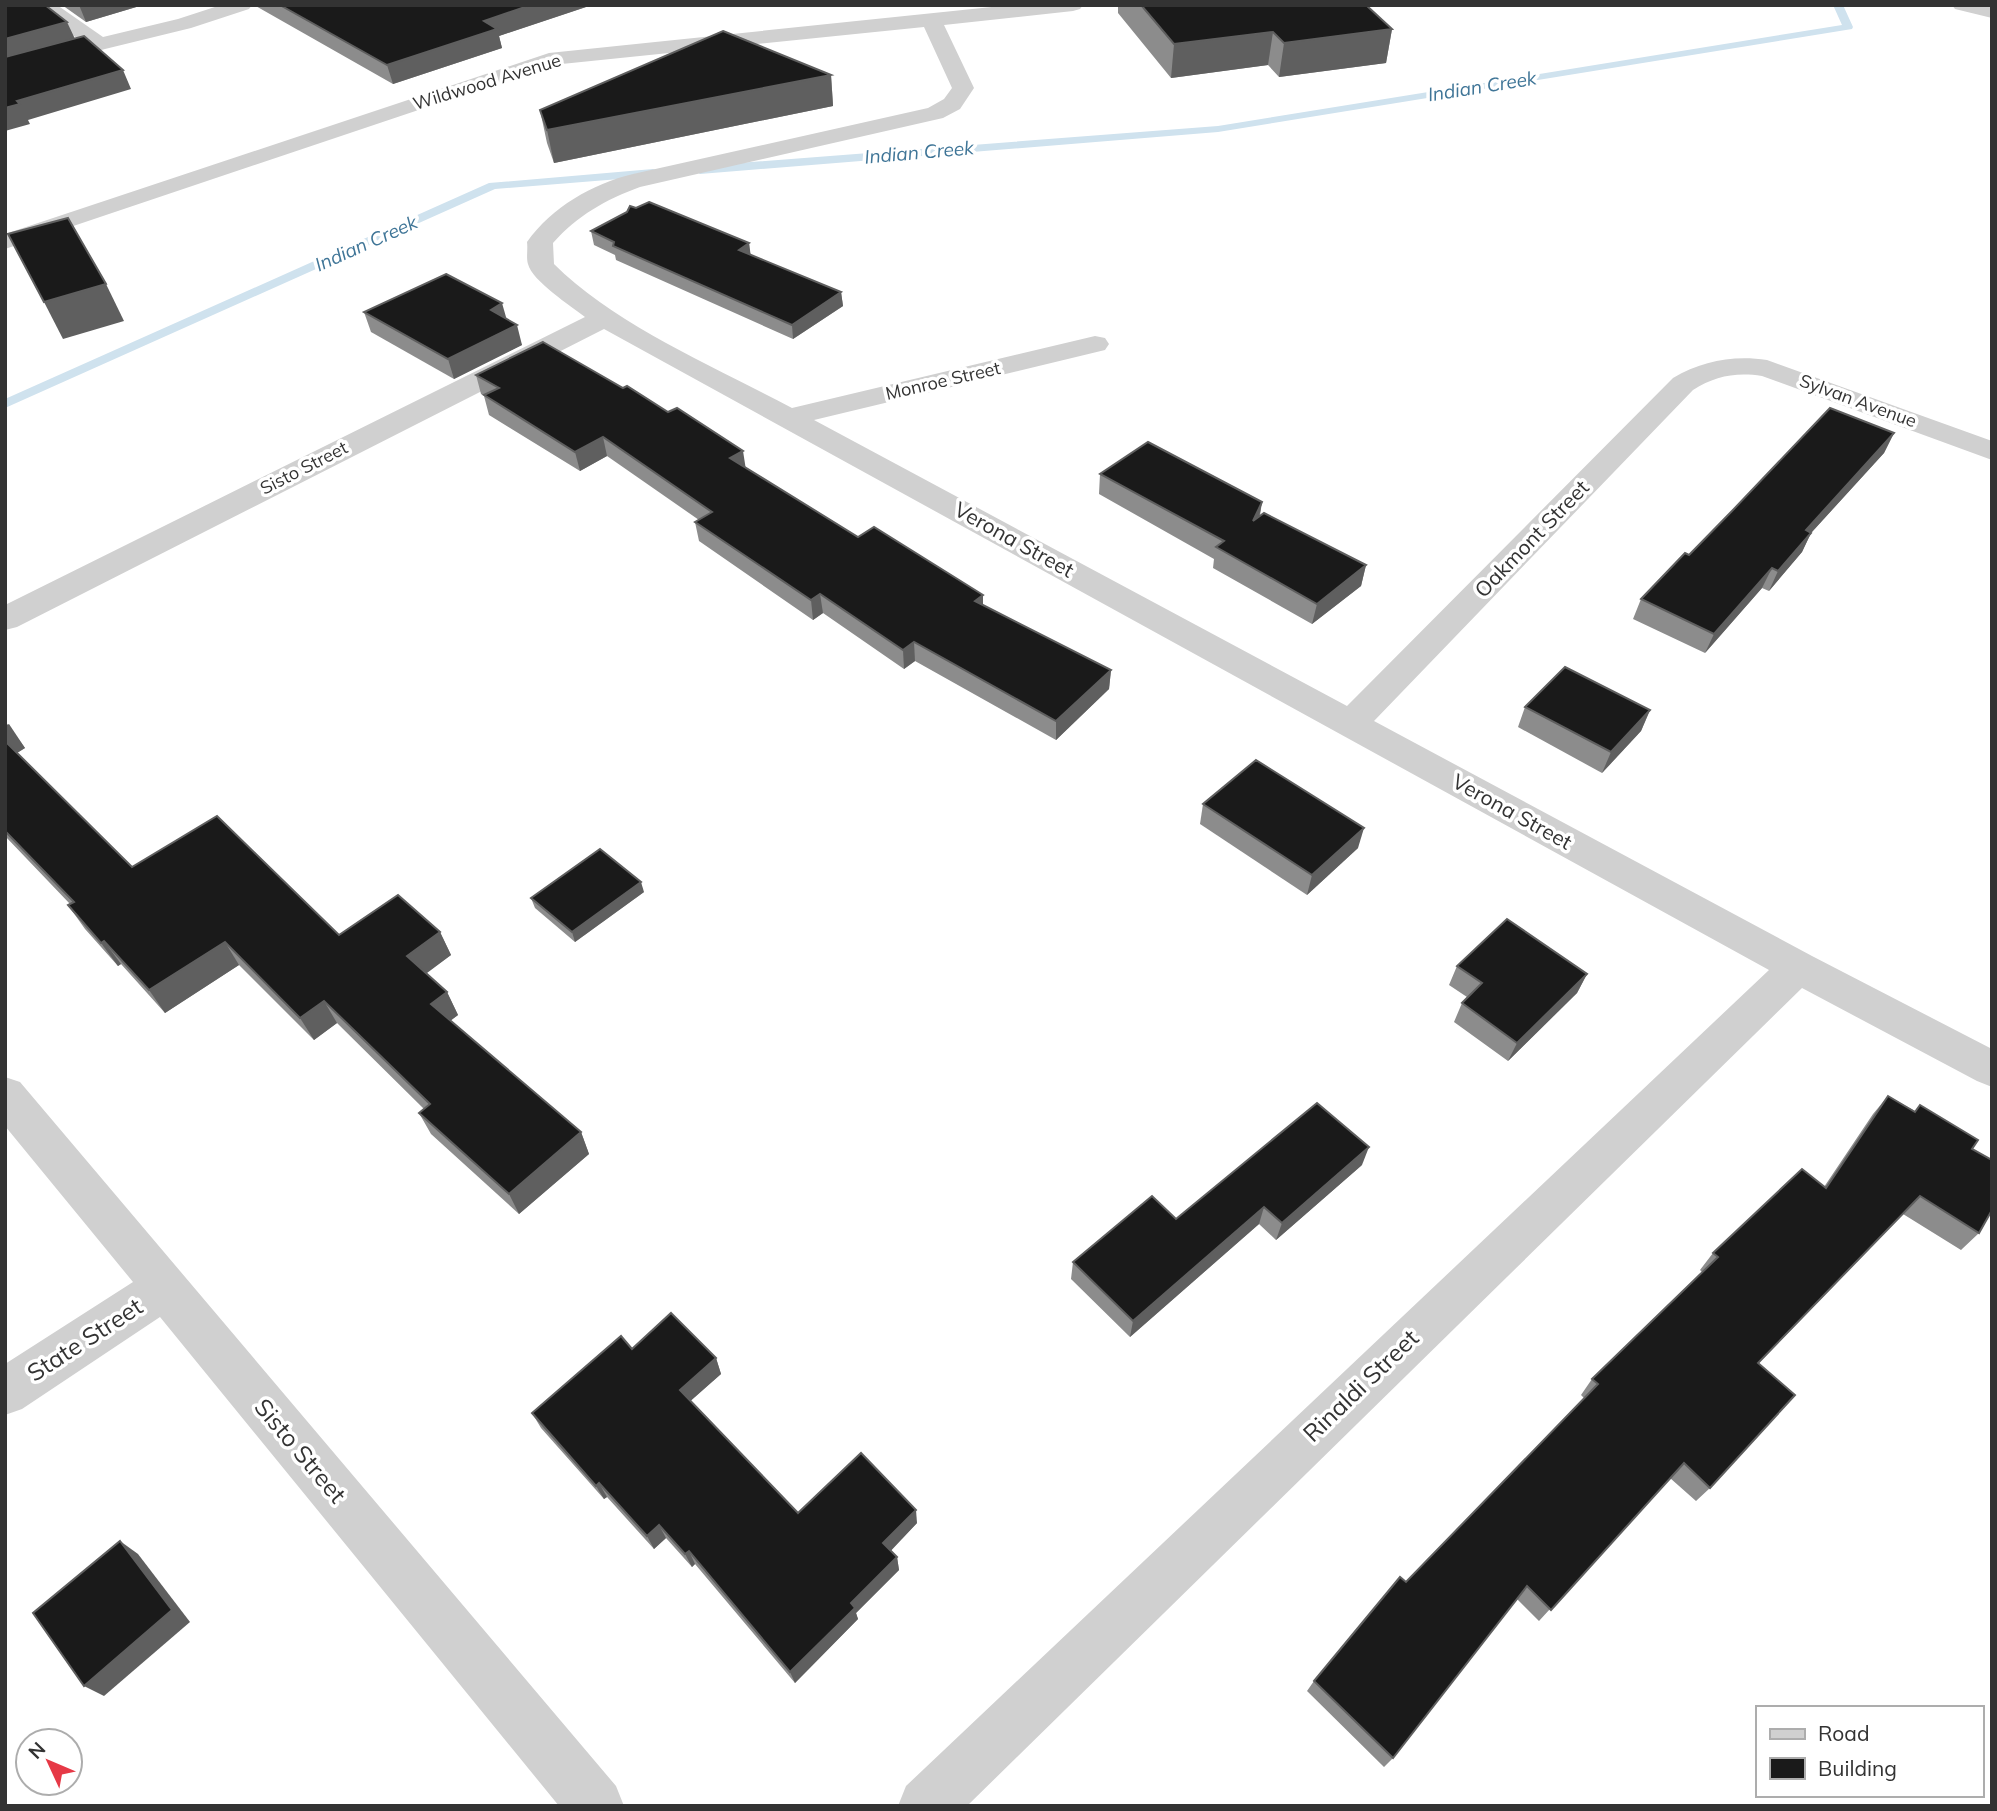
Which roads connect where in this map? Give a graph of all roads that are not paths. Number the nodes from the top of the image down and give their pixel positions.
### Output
1 (43, 5) edge
2 (242, 5) edge
3 (1073, 5) edge
4 (1962, 5) edge
5 (1992, 12) edge
6 (931, 19) junction
7 (99, 44) junction
8 (5, 71) edge
9 (5, 242) edge
10 (604, 318) junction
11 (1095, 344) dead end
12 (1722, 366) joint
13 (790, 417) junction
14 (1992, 451) edge
15 (5, 619) edge
16 (1350, 724) junction
17 (1798, 967) junction
18 (1992, 1069) edge
19 (5, 1095) edge
20 (164, 1288) junction
21 (5, 1392) edge
22 (596, 1806) edge
23 (926, 1806) edge

1 - 7 street
2 - 7 street
3 - 6 street, Wildwood Avenue
4 - 5 street
6 - 9 street, Wildwood Avenue
6 - 10 street, Verona Street
7 - 8 street
10 - 13 street, Verona Street
10 - 15 street, Sisto Street
11 - 13 street, Monroe Street
12 - 14 street, Sylvan Avenue
12 - 16 street, Oakmont Street
13 - 16 street, Verona Street
16 - 17 street, Verona Street
17 - 18 street, Verona Street
17 - 23 street, Rinaldi Street
19 - 20 street, Sisto Street
20 - 21 street, State Street
20 - 22 street, Sisto Street

